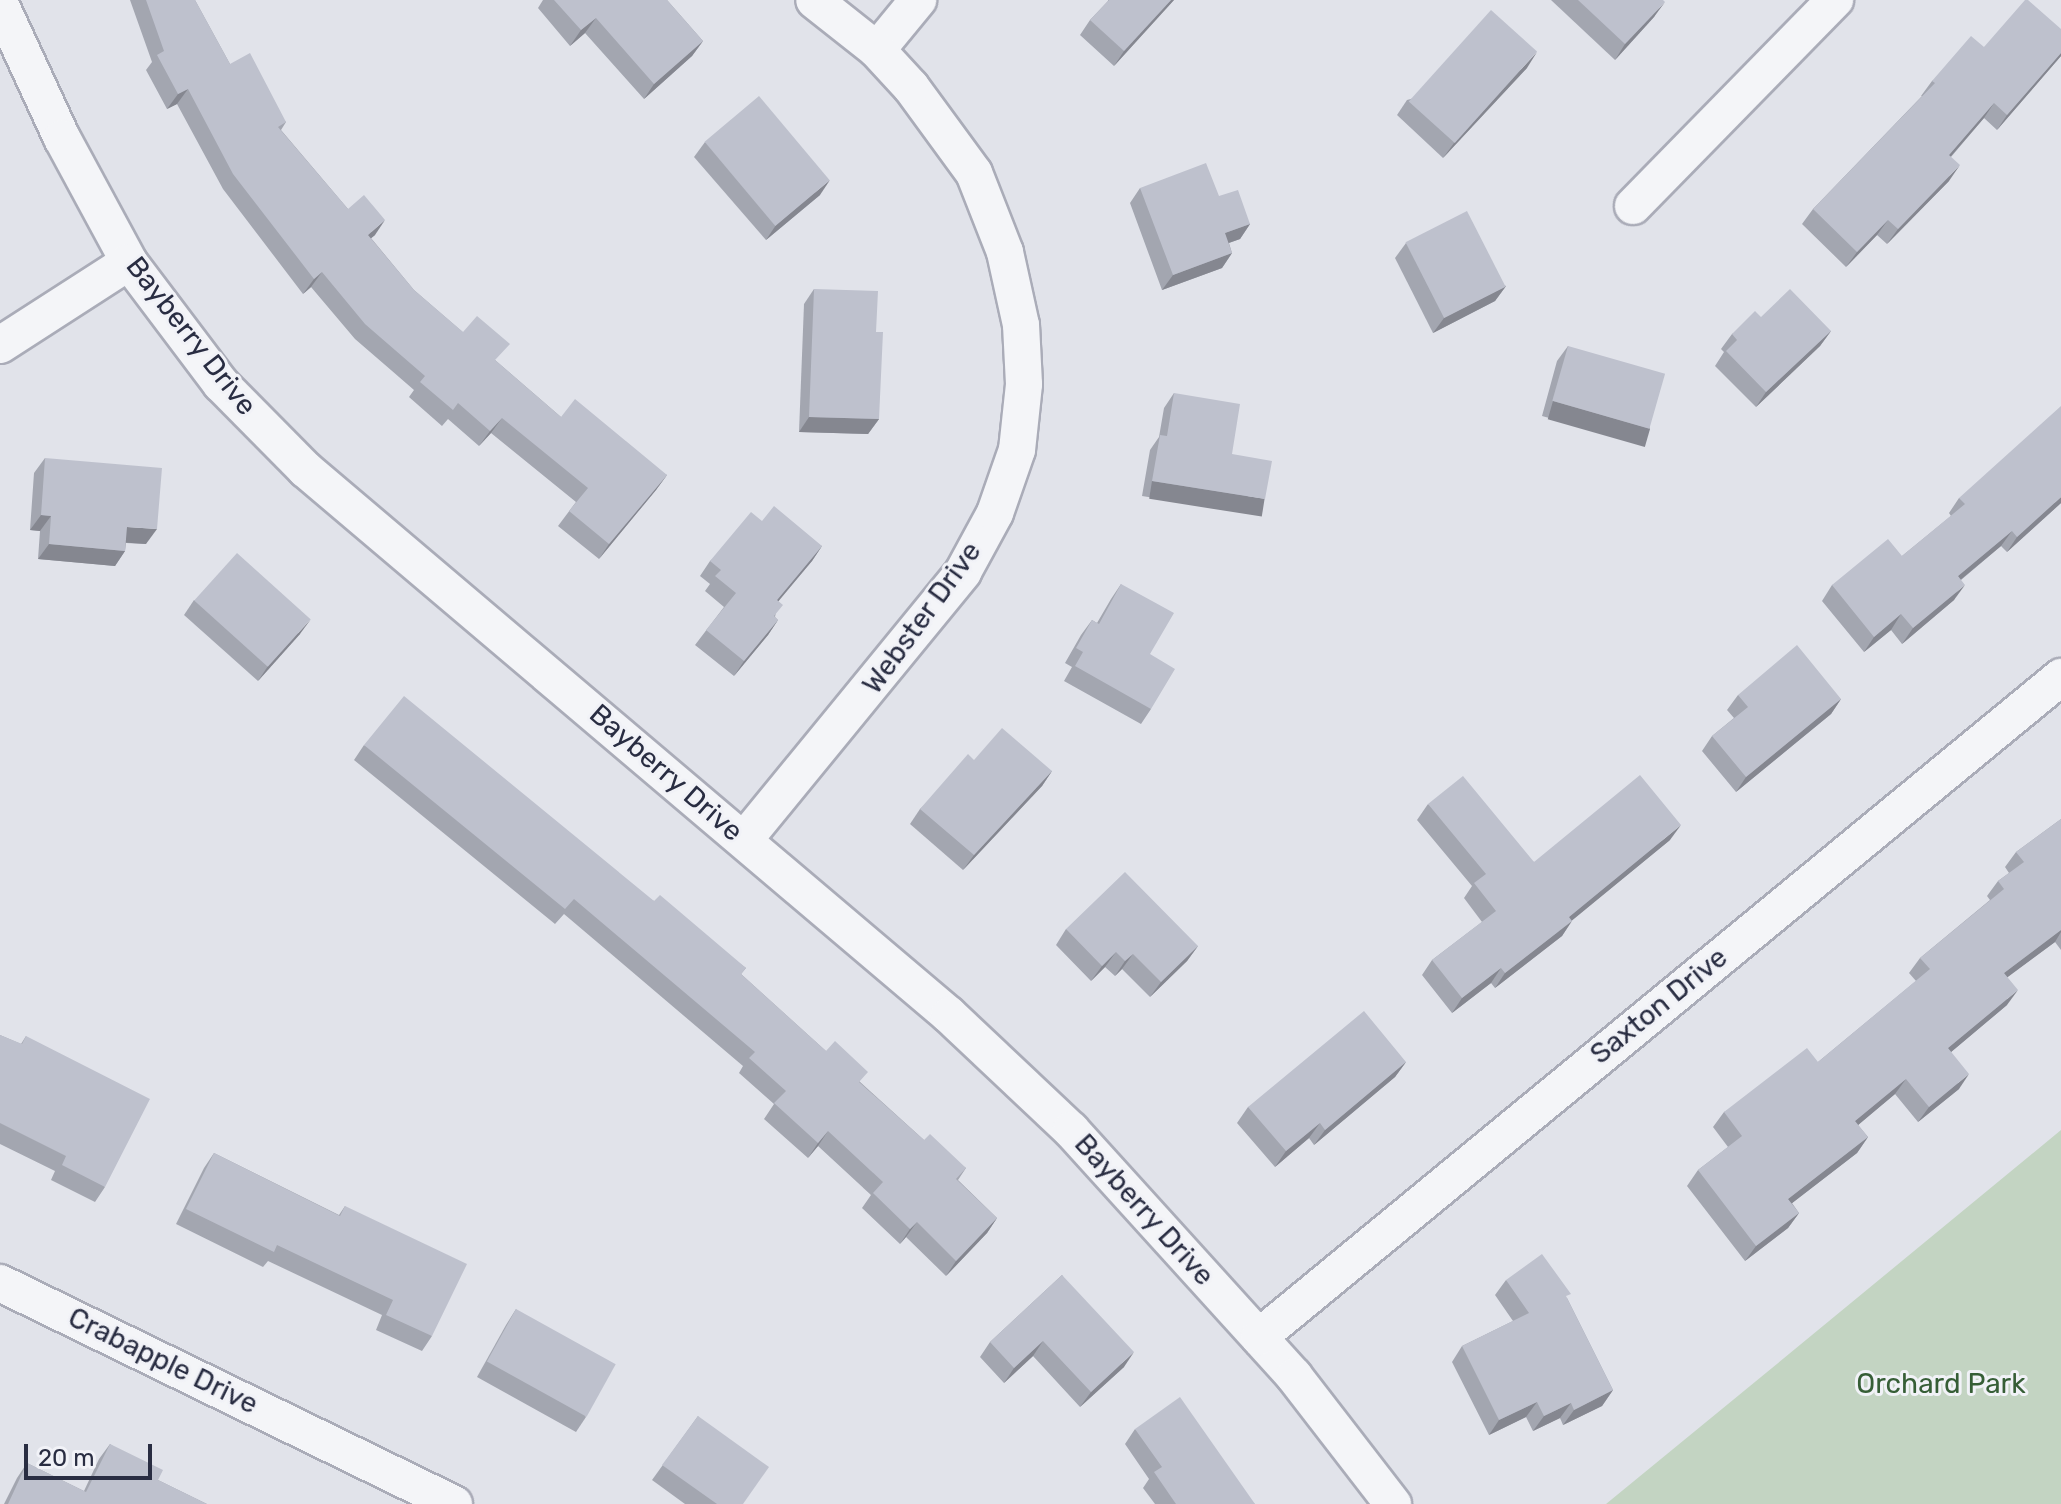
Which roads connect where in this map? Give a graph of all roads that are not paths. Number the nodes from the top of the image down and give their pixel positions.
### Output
1 (814, 0) edge
2 (918, 0) edge
3 (1835, 0) edge
4 (0, 4) edge
5 (877, 50) junction
6 (1633, 206) dead end
7 (129, 262) junction
8 (0, 345) edge
9 (2061, 677) edge
10 (744, 840) junction
11 (0, 1283) edge
12 (1259, 1337) junction
13 (454, 1504) edge
14 (1393, 1504) edge

1 - 5 street, Webster Drive
2 - 5 street
3 - 6 street
4 - 7 street, Bayberry Drive
5 - 10 street, Webster Drive
7 - 8 street
7 - 10 street, Bayberry Drive
9 - 12 street, Saxton Drive
10 - 12 street, Bayberry Drive
11 - 13 street, Crabapple Drive
12 - 14 street, Bayberry Drive

